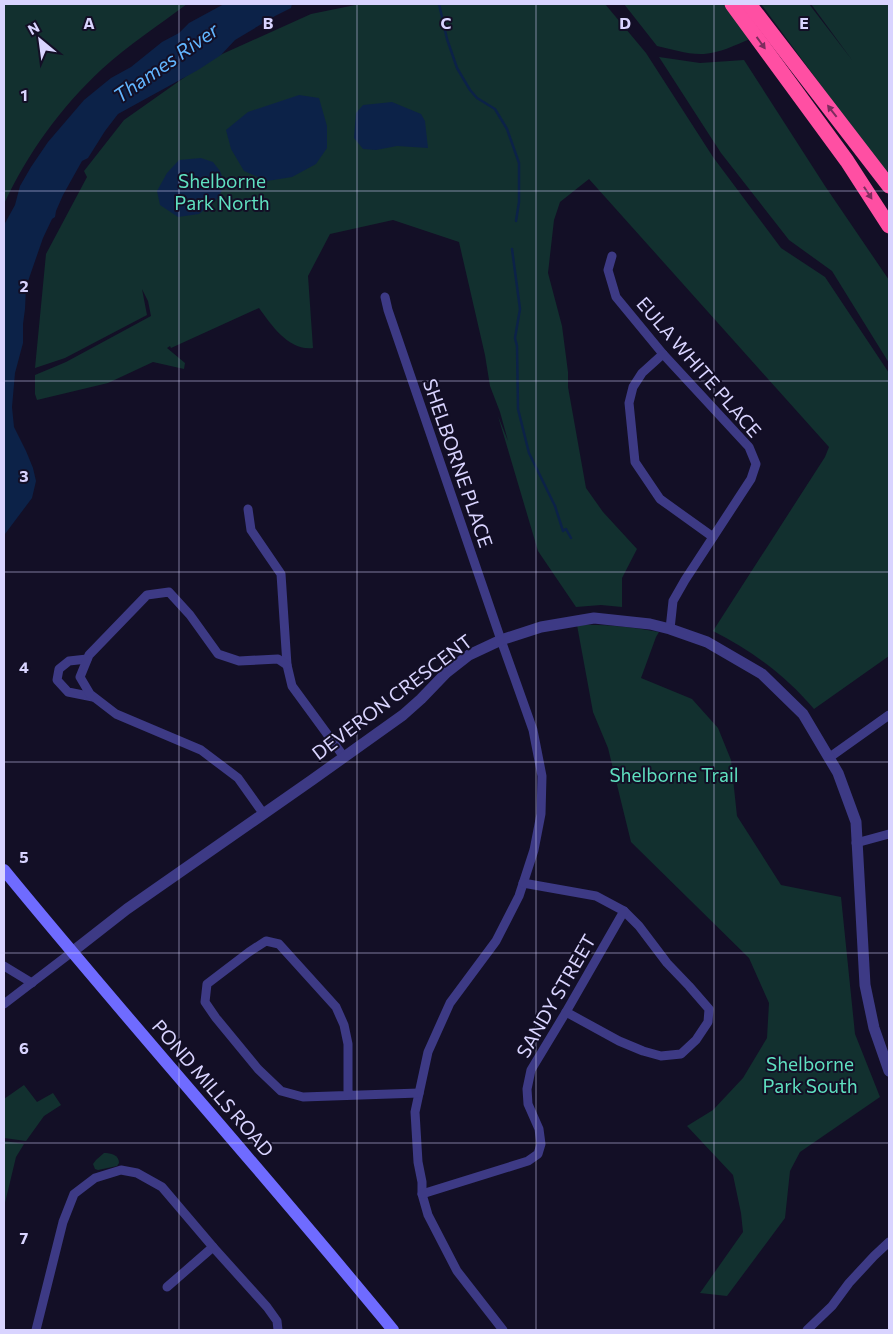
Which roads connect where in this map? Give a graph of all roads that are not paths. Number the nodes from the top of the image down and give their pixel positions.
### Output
1 (732, 4) edge
2 (749, 4) edge
3 (889, 186) edge
4 (889, 226) edge
5 (612, 256) dead end
6 (385, 296) dead end
7 (663, 354) junction
8 (248, 509) dead end
9 (713, 537) junction
10 (670, 629) junction
11 (501, 640) junction
12 (87, 659) junction
13 (287, 665) junction
14 (93, 697) junction
15 (889, 716) edge
16 (344, 757) junction
17 (830, 757) junction
18 (263, 813) junction
19 (889, 834) edge
20 (856, 843) junction
21 (4, 870) edge
22 (523, 883) junction
23 (624, 911) junction
24 (72, 952) junction
25 (4, 966) edge
26 (32, 983) junction
27 (4, 1004) edge
28 (566, 1012) junction
29 (889, 1071) edge
30 (419, 1093) junction
31 (348, 1095) junction
32 (422, 1194) junction
33 (889, 1242) edge
34 (213, 1246) junction
35 (167, 1286) dead end
36 (36, 1330) edge
37 (278, 1330) edge
38 (393, 1330) edge
39 (503, 1330) edge
40 (807, 1330) edge

1 -> 4 highway
3 -> 2 highway
5 - 7 street, EULA WHITE PLACE
6 - 11 street, SHELBORNE PLACE
7 - 9 street, EULA WHITE PLACE
7 - 9 street
8 - 13 street
9 - 10 street, EULA WHITE PLACE
10 - 11 street, DEVERON CRESCENT
10 - 17 street, DEVERON CRESCENT
11 - 16 street, DEVERON CRESCENT
11 - 22 street, SHELBORNE PLACE
12 - 13 street
12 - 14 street
12 - 14 street
13 - 16 street
14 - 18 street
15 - 17 street
16 - 18 street, DEVERON CRESCENT
17 - 20 street, DEVERON CRESCENT
18 - 24 street, DEVERON CRESCENT
19 - 20 street
20 - 29 street, DEVERON CRESCENT
21 - 24 main road, POND MILLS ROAD
22 - 23 street
22 - 30 street, SHELBORNE PLACE
23 - 28 street, SANDY STREET
23 - 28 street
24 - 26 street
24 - 38 main road, POND MILLS ROAD
25 - 26 street
26 - 27 street
28 - 32 street, SANDY STREET
30 - 31 street
30 - 32 street, SHELBORNE PLACE
31 - 31 street
32 - 39 street, SHELBORNE PLACE
33 - 40 street
34 - 35 street
34 - 36 street
34 - 37 street

